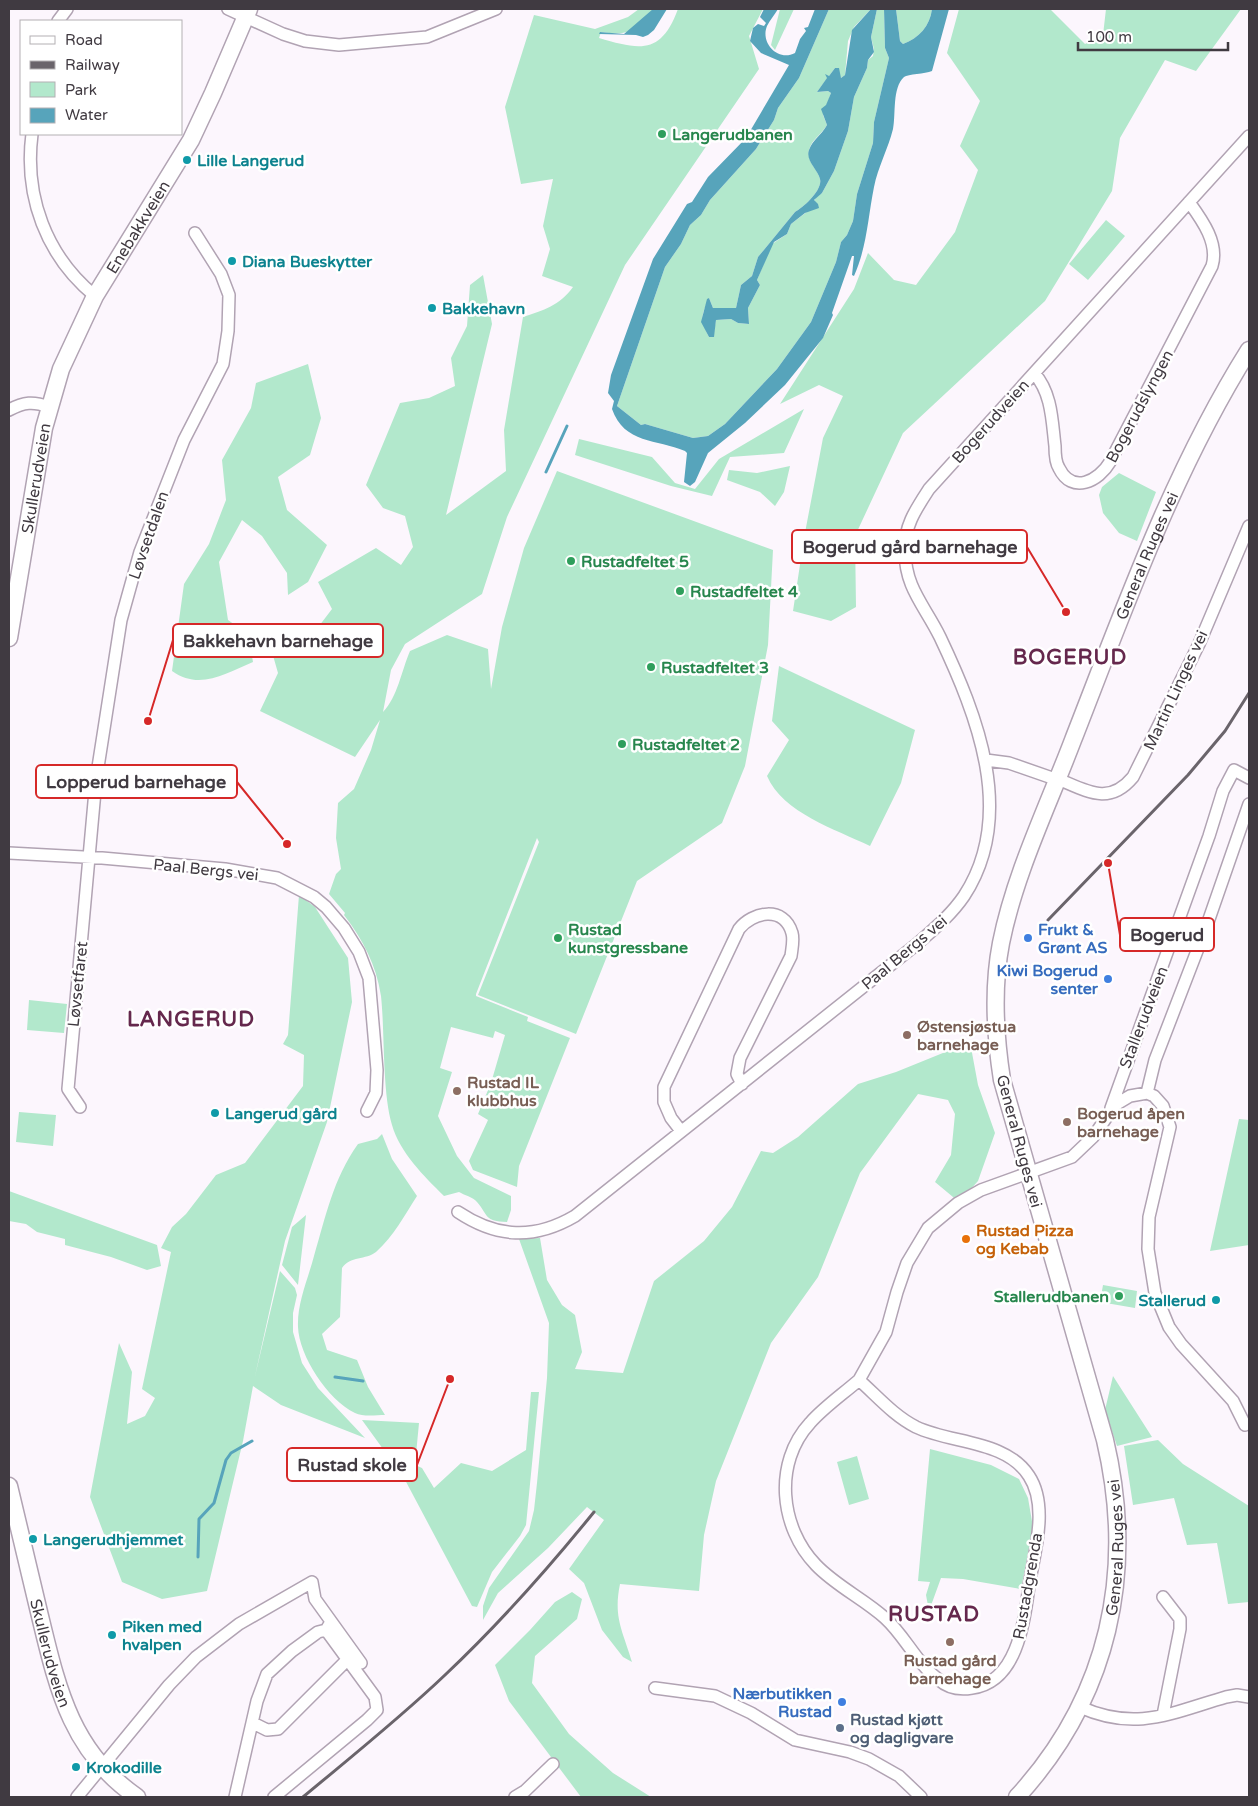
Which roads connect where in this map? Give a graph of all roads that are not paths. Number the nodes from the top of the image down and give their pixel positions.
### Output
1 (67, 9) edge
2 (228, 9) edge
3 (496, 9) edge
4 (247, 13) edge
5 (59, 20) edge
6 (32, 135) edge
7 (1249, 136) edge
8 (1189, 202) junction
9 (195, 233) dead end
10 (95, 296) junction
11 (1249, 350) edge
12 (1034, 373) junction
13 (49, 407) junction
14 (9, 410) edge
15 (1249, 526) edge
16 (9, 638) edge
17 (986, 760) junction
18 (1249, 778) edge
19 (1058, 780) junction
20 (1249, 804) edge
21 (9, 853) edge
22 (88, 858) junction
23 (742, 1084) junction
24 (1147, 1093) junction
25 (80, 1106) dead end
26 (367, 1111) dead end
27 (1109, 1112) junction
28 (681, 1131) junction
29 (1027, 1173) junction
30 (458, 1212) dead end
31 (859, 1380) junction
32 (1245, 1425) dead end
33 (9, 1486) edge
34 (1163, 1597) dead end
35 (328, 1626) junction
36 (347, 1660) junction
37 (361, 1663) dead end
38 (654, 1688) dead end
39 (1249, 1697) edge
40 (1080, 1707) junction
41 (1163, 1715) junction
42 (253, 1723) junction
43 (554, 1764) dead end
44 (102, 1766) junction
45 (77, 1797) edge
46 (138, 1797) edge
47 (235, 1797) edge
48 (274, 1797) edge
49 (515, 1797) edge
50 (921, 1797) edge
51 (1017, 1797) edge

1 - 5 street
2 - 4 street
3 - 4 street
4 - 10 main road, Enebakkveien
6 - 10 street
7 - 8 street, Bogerudveien
8 - 12 street, Bogerudveien
8 - 12 street, Bogerudslyngen
9 - 22 street, Løvsetdalen
10 - 13 main road, Enebakkveien
11 - 19 main road, General Ruges vei
12 - 17 street, Bogerudveien
13 - 14 street
13 - 16 main road, Skullerudveien
15 - 19 street, Martin Linges vei
17 - 19 street
17 - 23 street, Paal Bergs vei
18 - 27 street, Stallerudveien
19 - 29 main road, General Ruges vei
20 - 24 street, Stallerudveien
21 - 22 street, Paal Bergs vei
22 - 25 street, Løvsetfaret
22 - 26 street, Paal Bergs vei
23 - 28 street, Paal Bergs vei
23 - 28 street
24 - 27 street, Stallerudveien
24 - 32 street
27 - 29 street, Stallerudveien
28 - 30 street, Paal Bergs vei
29 - 31 street, Rustadgrenda
29 - 40 main road, General Ruges vei
31 - 31 street, Rustadgrenda
33 - 44 main road, Skullerudveien
34 - 41 street
35 - 36 street
35 - 37 street
35 - 42 street
35 - 44 street
36 - 42 street
36 - 48 street
38 - 50 street
39 - 41 street
40 - 41 street
40 - 51 main road, General Ruges vei
42 - 47 street
43 - 49 street
44 - 45 street
44 - 46 main road, Skullerudveien

